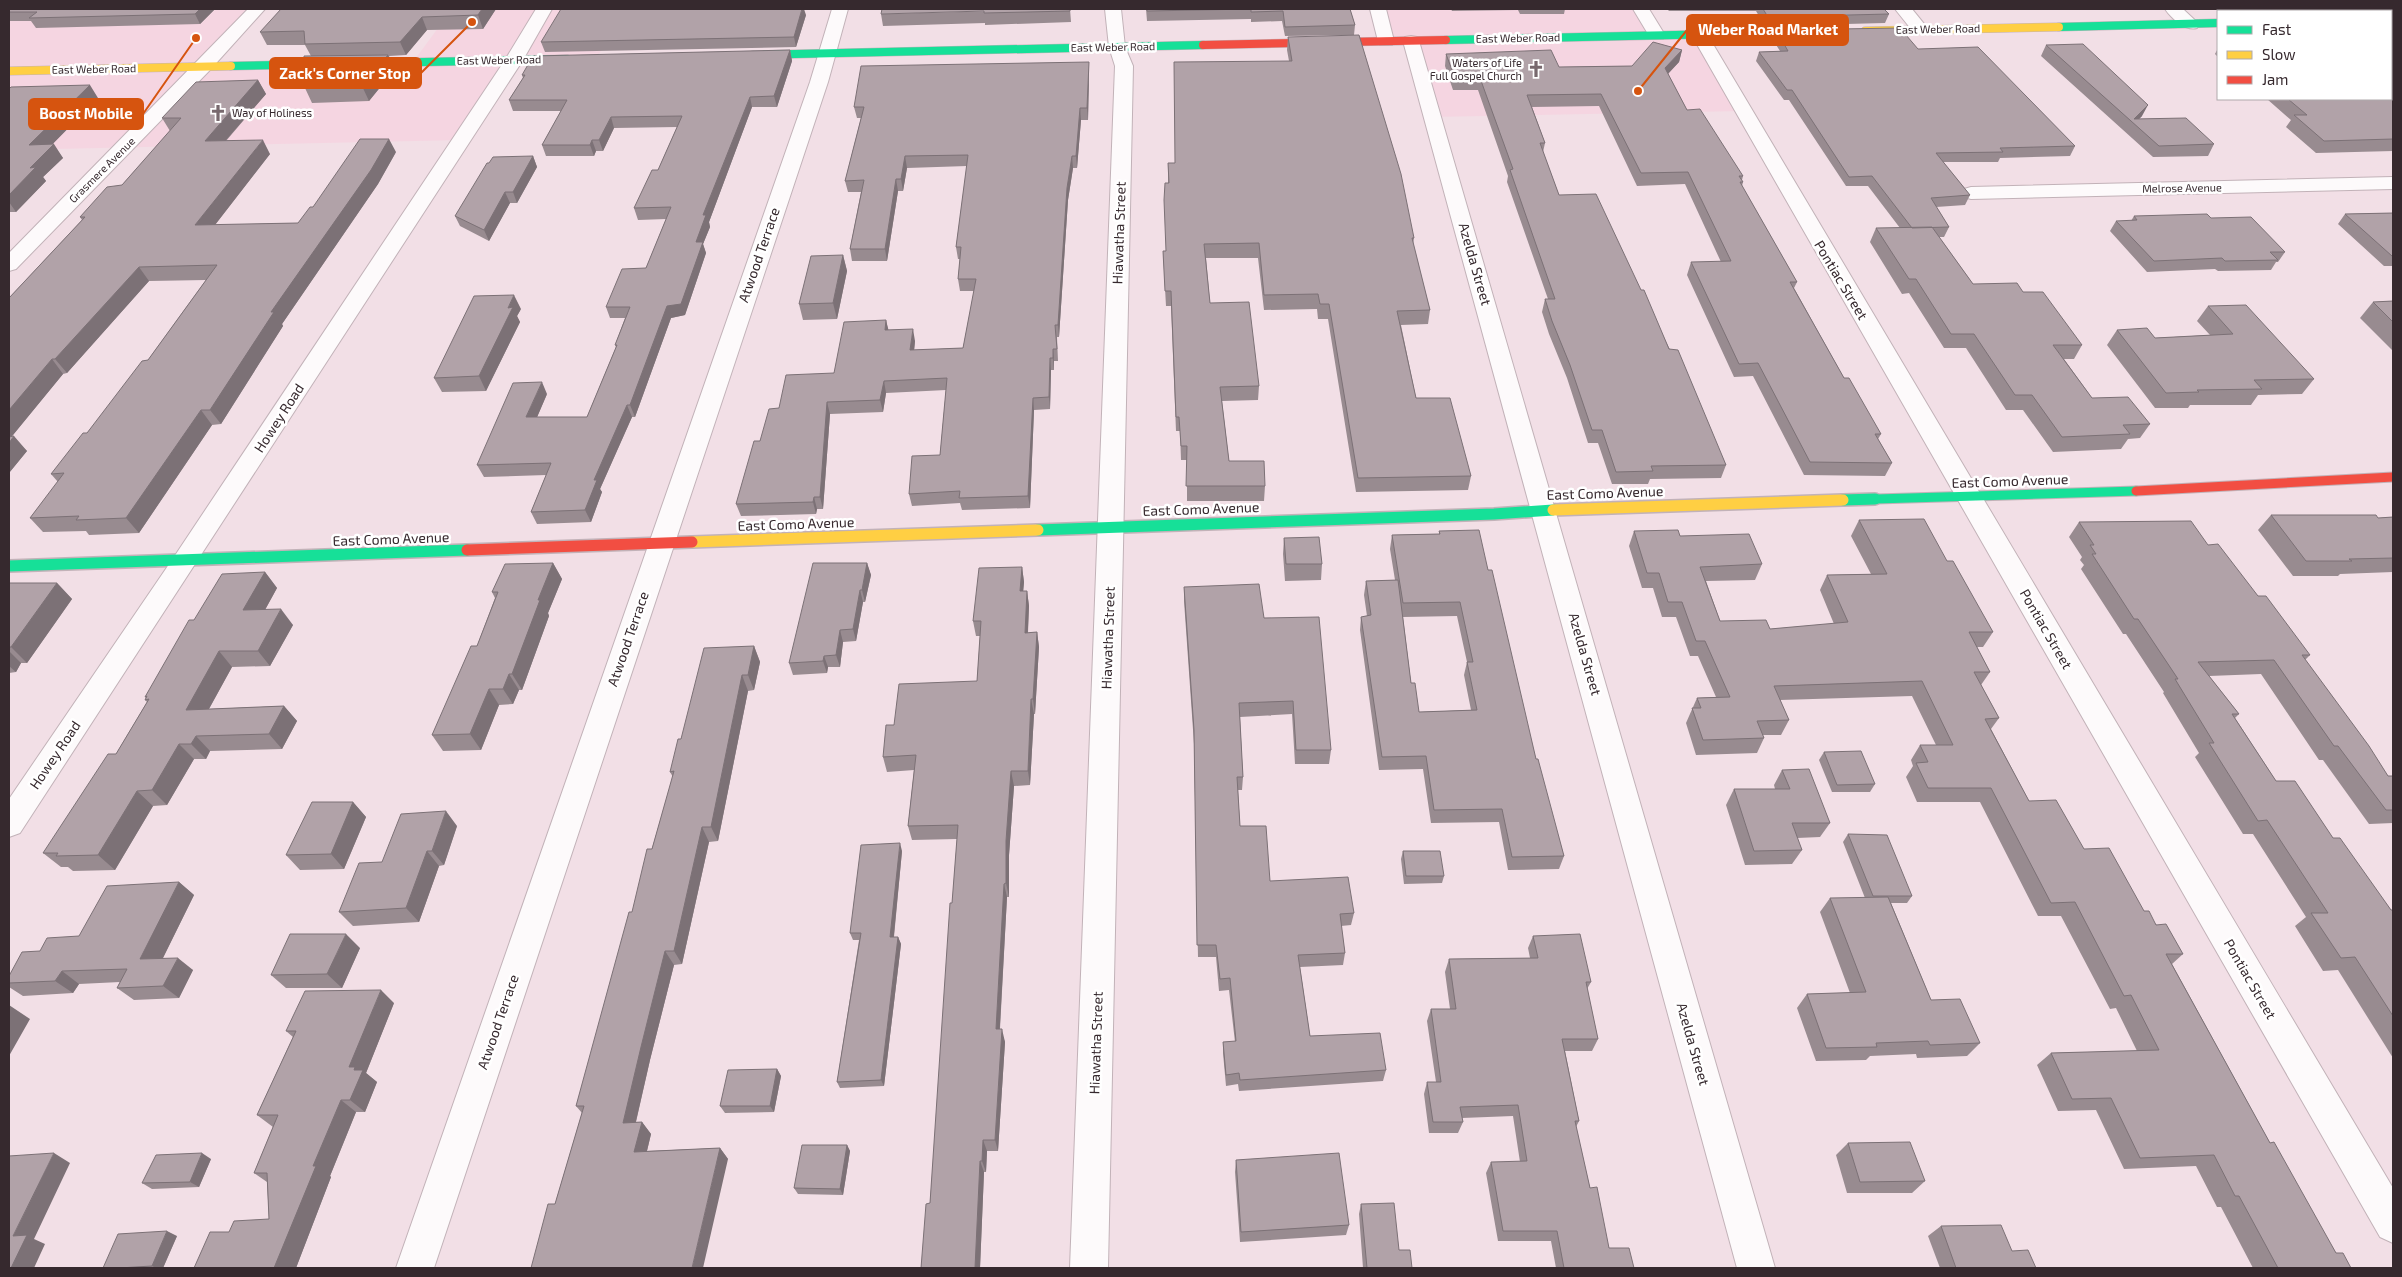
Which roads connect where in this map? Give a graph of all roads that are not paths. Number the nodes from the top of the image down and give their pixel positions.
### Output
1 (257, 9) edge
2 (544, 9) edge
3 (840, 9) edge
4 (1113, 9) edge
5 (1378, 9) edge
6 (1641, 9) edge
7 (1902, 9) edge
8 (2173, 9) edge
9 (2217, 23) edge
10 (2191, 24) junction
11 (1921, 30) junction
12 (1850, 31) edge
13 (1822, 32) edge
14 (1698, 34) junction
15 (1657, 35) junction
16 (1398, 41) junction
17 (1117, 47) junction
18 (827, 53) junction
19 (740, 55) edge
20 (581, 58) edge
21 (514, 60) junction
22 (204, 66) junction
23 (9, 71) edge
24 (2393, 183) edge
25 (1971, 193) edge
26 (9, 264) edge
27 (2393, 477) edge
28 (1968, 497) junction
29 (1545, 510) junction
30 (1111, 527) junction
31 (660, 544) junction
32 (185, 561) junction
33 (9, 566) edge
34 (9, 824) edge
35 (2393, 1224) edge
36 (415, 1268) edge
37 (1089, 1268) edge
38 (1756, 1268) edge

1 - 22 street, Grasmere Avenue
2 - 21 street, Howey Road
3 - 18 street, Atwood Terrace
4 - 17 street, Hiawatha Street
5 - 16 street, Azelda Street
6 - 15 street
7 - 11 street
8 - 10 street
9 - 10 street, East Weber Road
10 - 11 street, East Weber Road
11 - 12 street, East Weber Road
13 - 14 street, East Weber Road
14 - 15 street, East Weber Road
14 - 28 street, Pontiac Street
15 - 16 street, East Weber Road
16 - 17 street, East Weber Road
16 - 29 street, Azelda Street
17 - 18 street, East Weber Road
17 - 30 street, Hiawatha Street
18 - 19 street, East Weber Road
18 - 31 street, Atwood Terrace
20 - 21 street, East Weber Road
21 - 22 street, East Weber Road
21 - 32 street, Howey Road
22 - 23 street, East Weber Road
22 - 26 street, Grasmere Avenue
24 - 25 street, Melrose Avenue
27 - 28 street, East Como Avenue
28 - 29 street, East Como Avenue
28 - 35 street, Pontiac Street
29 - 30 street, East Como Avenue
29 - 38 street, Azelda Street
30 - 31 street, East Como Avenue
30 - 37 street, Hiawatha Street
31 - 32 street, East Como Avenue
31 - 36 street, Atwood Terrace
32 - 33 street, East Como Avenue
32 - 34 street, Howey Road

